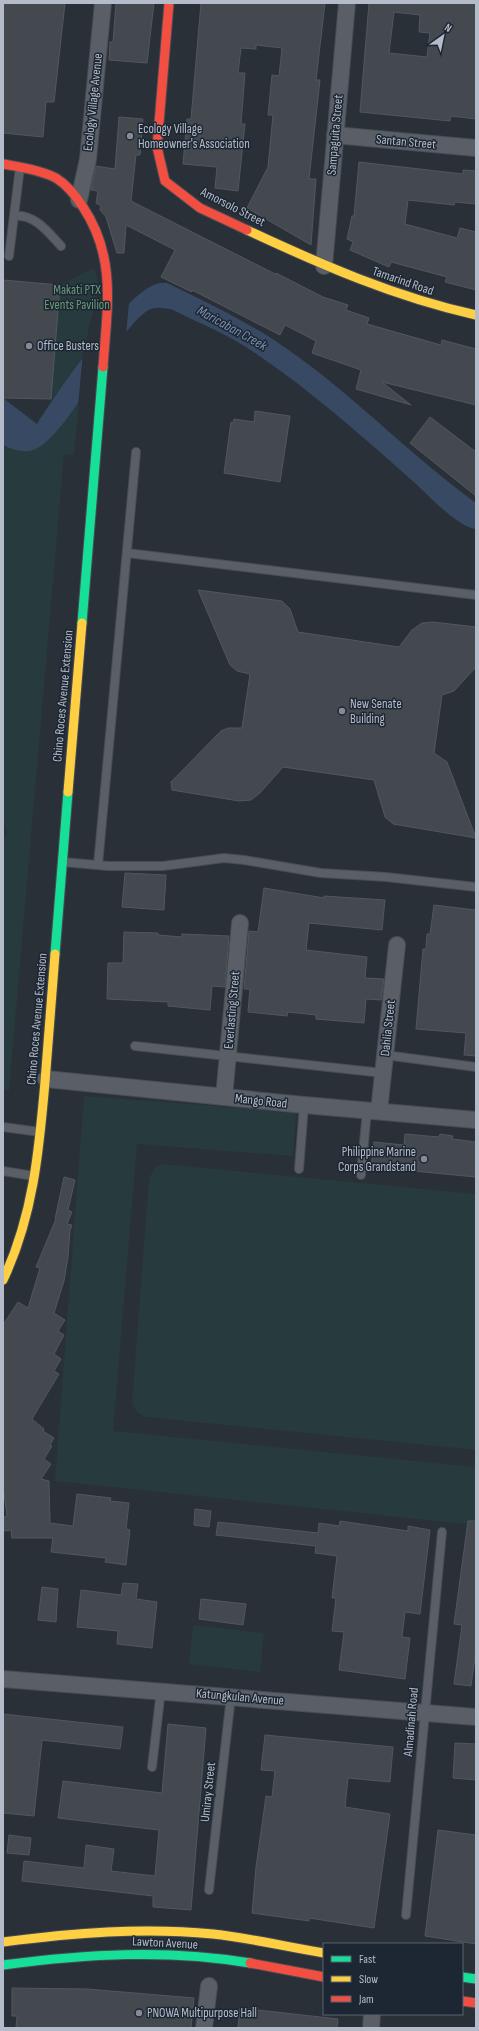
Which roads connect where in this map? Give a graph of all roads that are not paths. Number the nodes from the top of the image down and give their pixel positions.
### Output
1 (103, 3) edge
2 (169, 3) edge
3 (347, 3) edge
4 (335, 135) junction
5 (476, 148) edge
6 (3, 164) edge
7 (20, 166) junction
8 (79, 200) junction
9 (14, 216) junction
10 (62, 246) dead end
11 (9, 256) dead end
12 (324, 266) junction
13 (476, 315) edge
14 (136, 452) dead end
15 (127, 553) junction
16 (476, 595) edge
17 (63, 862) junction
18 (98, 865) junction
19 (476, 887) edge
20 (240, 923) dead end
21 (397, 945) dead end
22 (135, 1046) dead end
23 (385, 1055) junction
24 (228, 1056) junction
25 (476, 1067) edge
26 (383, 1073) junction
27 (46, 1079) junction
28 (224, 1097) junction
29 (304, 1106) junction
30 (373, 1110) junction
31 (476, 1120) edge
32 (3, 1127) edge
33 (41, 1132) junction
34 (299, 1169) dead end
35 (3, 1171) edge
36 (361, 1176) dead end
37 (36, 1177) junction
38 (3, 1280) edge
39 (442, 1532) dead end
40 (3, 1679) edge
41 (161, 1690) junction
42 (231, 1696) junction
43 (424, 1712) junction
44 (476, 1717) edge
45 (152, 1767) dead end
46 (209, 1890) dead end
47 (406, 1915) dead end
48 (3, 1942) edge
49 (323, 1953) edge
50 (3, 1965) edge
51 (323, 1977) edge
52 (463, 1977) edge
53 (476, 1980) edge
54 (209, 1986) dead end
55 (463, 2001) edge
56 (476, 2003) edge
57 (372, 2015) edge
58 (204, 2028) edge
59 (371, 2028) edge

1 - 8 street, Ecology Village Avenue
2 - 12 main road, Amorsolo Street
3 - 4 street, Sampaguita Street
4 - 5 street, Santan Street
4 - 12 street, Sampaguita Street
6 - 7 main road, Chino Roces Avenue Extension
7 - 8 main road, Chino Roces Avenue Extension
7 - 9 lane
8 - 17 main road, Chino Roces Avenue Extension
9 - 10 lane
9 - 11 lane
12 - 13 main road, Tamarind Road
14 - 15 lane
15 - 16 lane
15 - 18 lane
17 - 18 lane
17 - 27 main road, Chino Roces Avenue Extension
18 - 19 lane
20 - 24 street, Everlasting Street
21 - 23 street, Dahlia Street
22 - 24 lane
23 - 25 lane
23 - 26 street, Dahlia Street
24 - 26 lane
24 - 28 street, Everlasting Street
26 - 30 street, Dahlia Street
27 - 28 street, Mango Road
27 - 33 main road, Chino Roces Avenue Extension
28 - 29 street, Mango Road
29 - 30 street, Mango Road
29 - 34 lane
30 - 31 street, Mango Road
30 - 36 lane
32 - 33 lane
33 - 37 main road, Chino Roces Avenue Extension
35 - 37 lane
37 - 38 main road, Chino Roces Avenue Extension
39 - 43 lane, Almadinah Road
40 - 41 street, Katungkulan Avenue
41 - 42 street, Katungkulan Avenue
41 - 45 lane
42 - 43 street, Katungkulan Avenue
42 - 46 lane, Umiray Street
43 - 44 street, Katungkulan Avenue
43 - 47 lane, Almadinah Road
48 - 49 main road, Lawton Avenue
50 - 51 main road, Lawton Avenue
52 - 53 main road
54 - 58 street
55 - 56 main road
57 - 59 street

